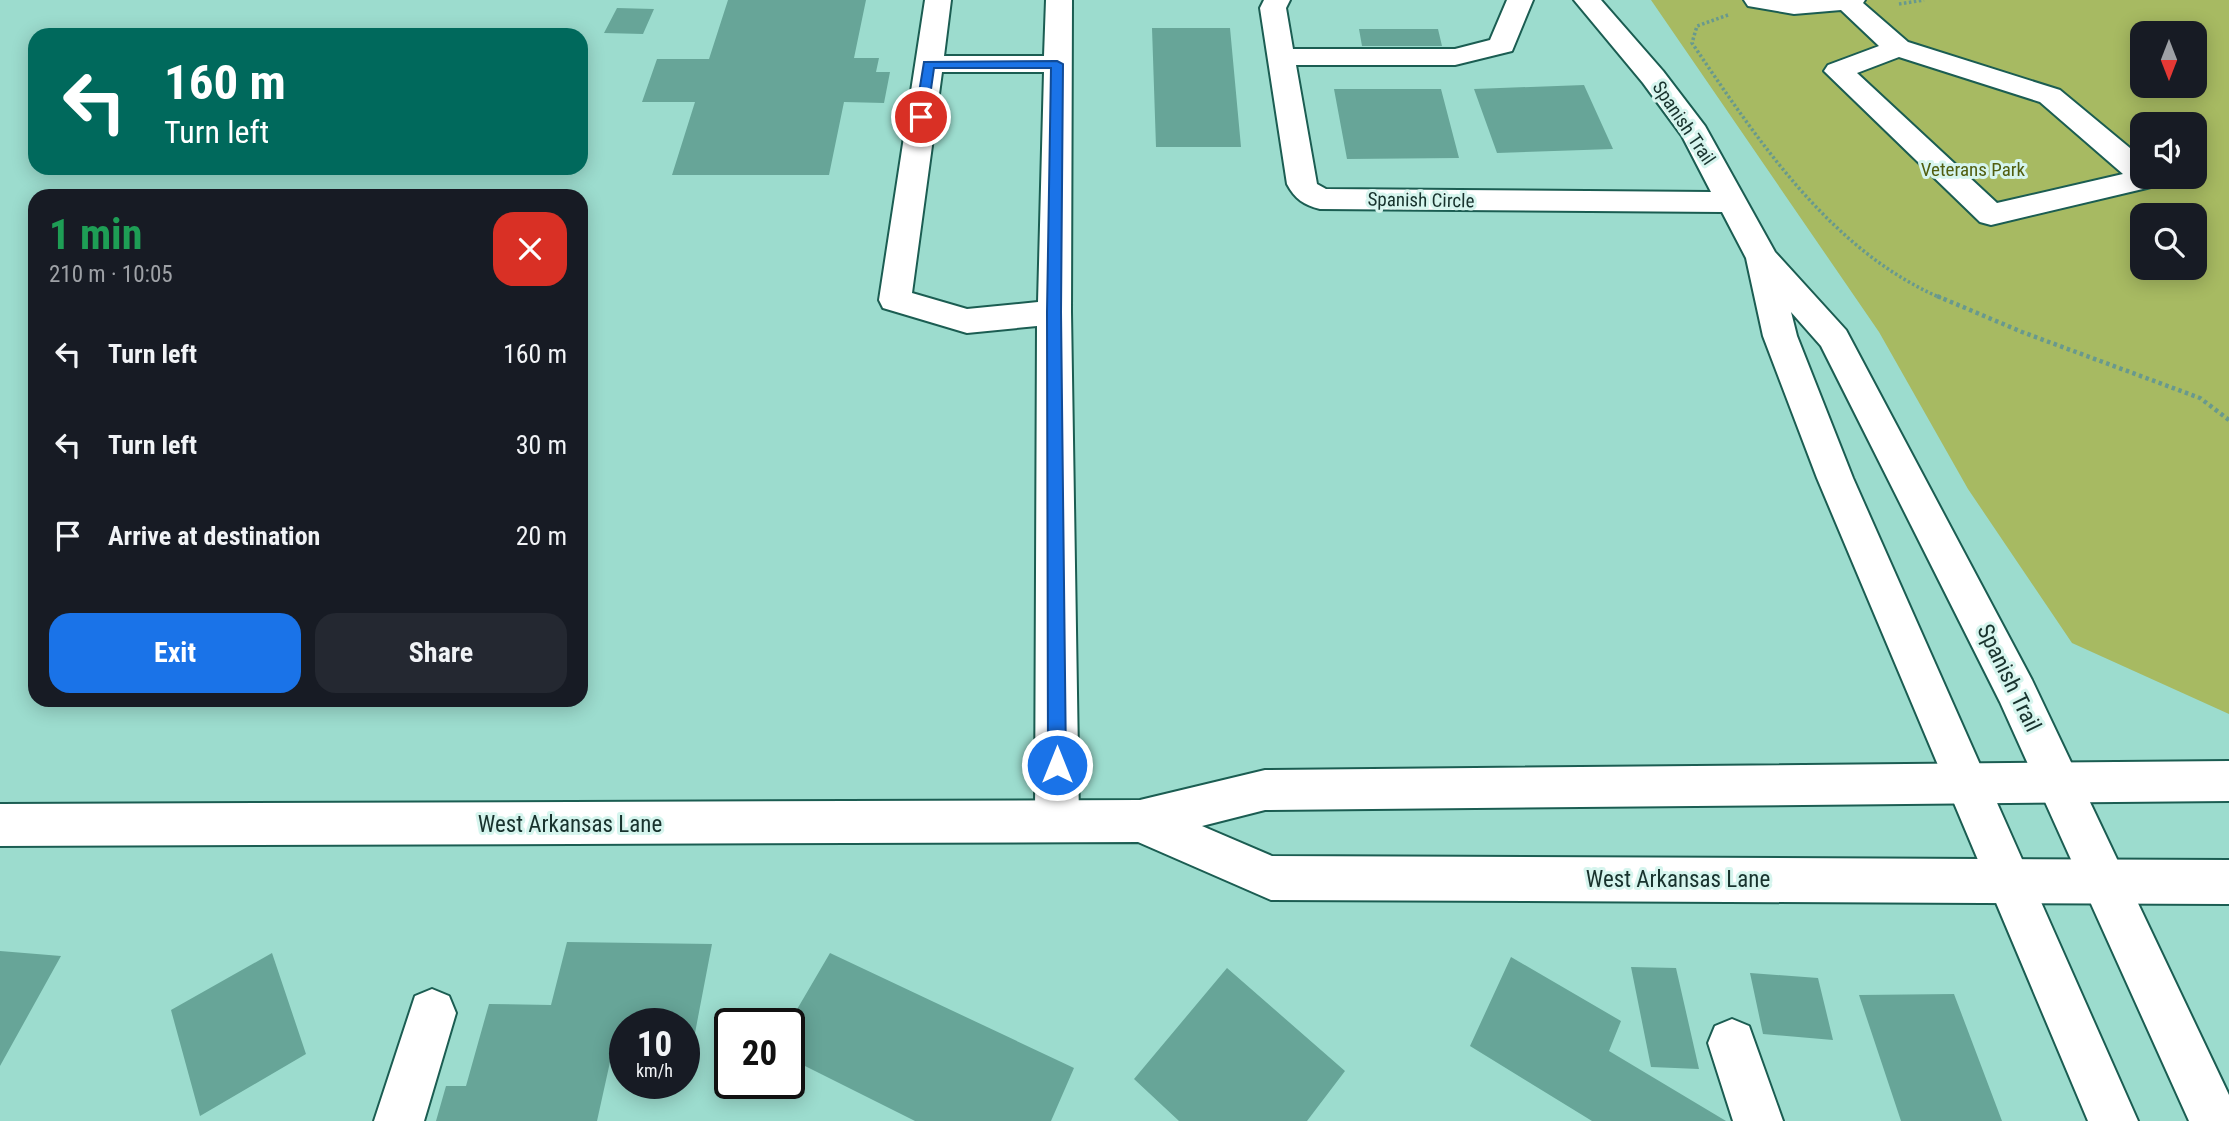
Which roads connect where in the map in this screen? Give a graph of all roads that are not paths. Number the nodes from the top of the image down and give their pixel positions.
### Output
1 (937, 0) edge
2 (1059, 0) edge
3 (1277, 0) edge
4 (1520, 0) edge
5 (1587, 0) edge
6 (1852, 5) edge
7 (1748, 8) edge
8 (1898, 48) junction
9 (1282, 57) junction
10 (928, 64) junction
11 (1057, 64) junction
12 (2130, 164) edge
13 (2130, 182) edge
14 (1734, 202) junction
15 (1762, 258) junction
16 (1054, 312) junction
17 (2229, 781) edge
18 (2060, 782) junction
19 (1966, 783) junction
20 (1057, 819) junction
21 (1139, 821) junction
22 (0, 825) edge
23 (2009, 881) junction
24 (2106, 882) junction
25 (2229, 882) edge
26 (432, 1013) dead end
27 (1732, 1043) dead end
28 (399, 1121) edge
29 (1758, 1121) edge
30 (2113, 1121) edge
31 (2215, 1121) edge

1 - 10 main road
2 - 11 main road
3 - 9 main road, Spanish Circle
4 - 9 main road
5 - 14 main road, Spanish Trail
6 - 7 main road
6 - 8 main road
8 - 12 main road
8 - 13 main road
9 - 14 main road, Spanish Circle
10 - 11 main road
10 - 16 main road
11 - 16 main road
14 - 15 main road, Spanish Trail
15 - 18 main road, Spanish Trail
15 - 19 main road, Spanish Trail
16 - 20 main road
17 - 18 main road, West Arkansas Lane
18 - 19 main road, West Arkansas Lane
18 - 24 main road, Spanish Trail
19 - 21 main road, West Arkansas Lane
19 - 23 main road, Spanish Trail
20 - 21 main road, West Arkansas Lane
20 - 22 main road, West Arkansas Lane
21 - 23 main road, West Arkansas Lane
23 - 24 main road, West Arkansas Lane
23 - 30 main road, Spanish Trail
24 - 25 main road, West Arkansas Lane
24 - 31 main road, Spanish Trail
26 - 28 main road
27 - 29 main road

